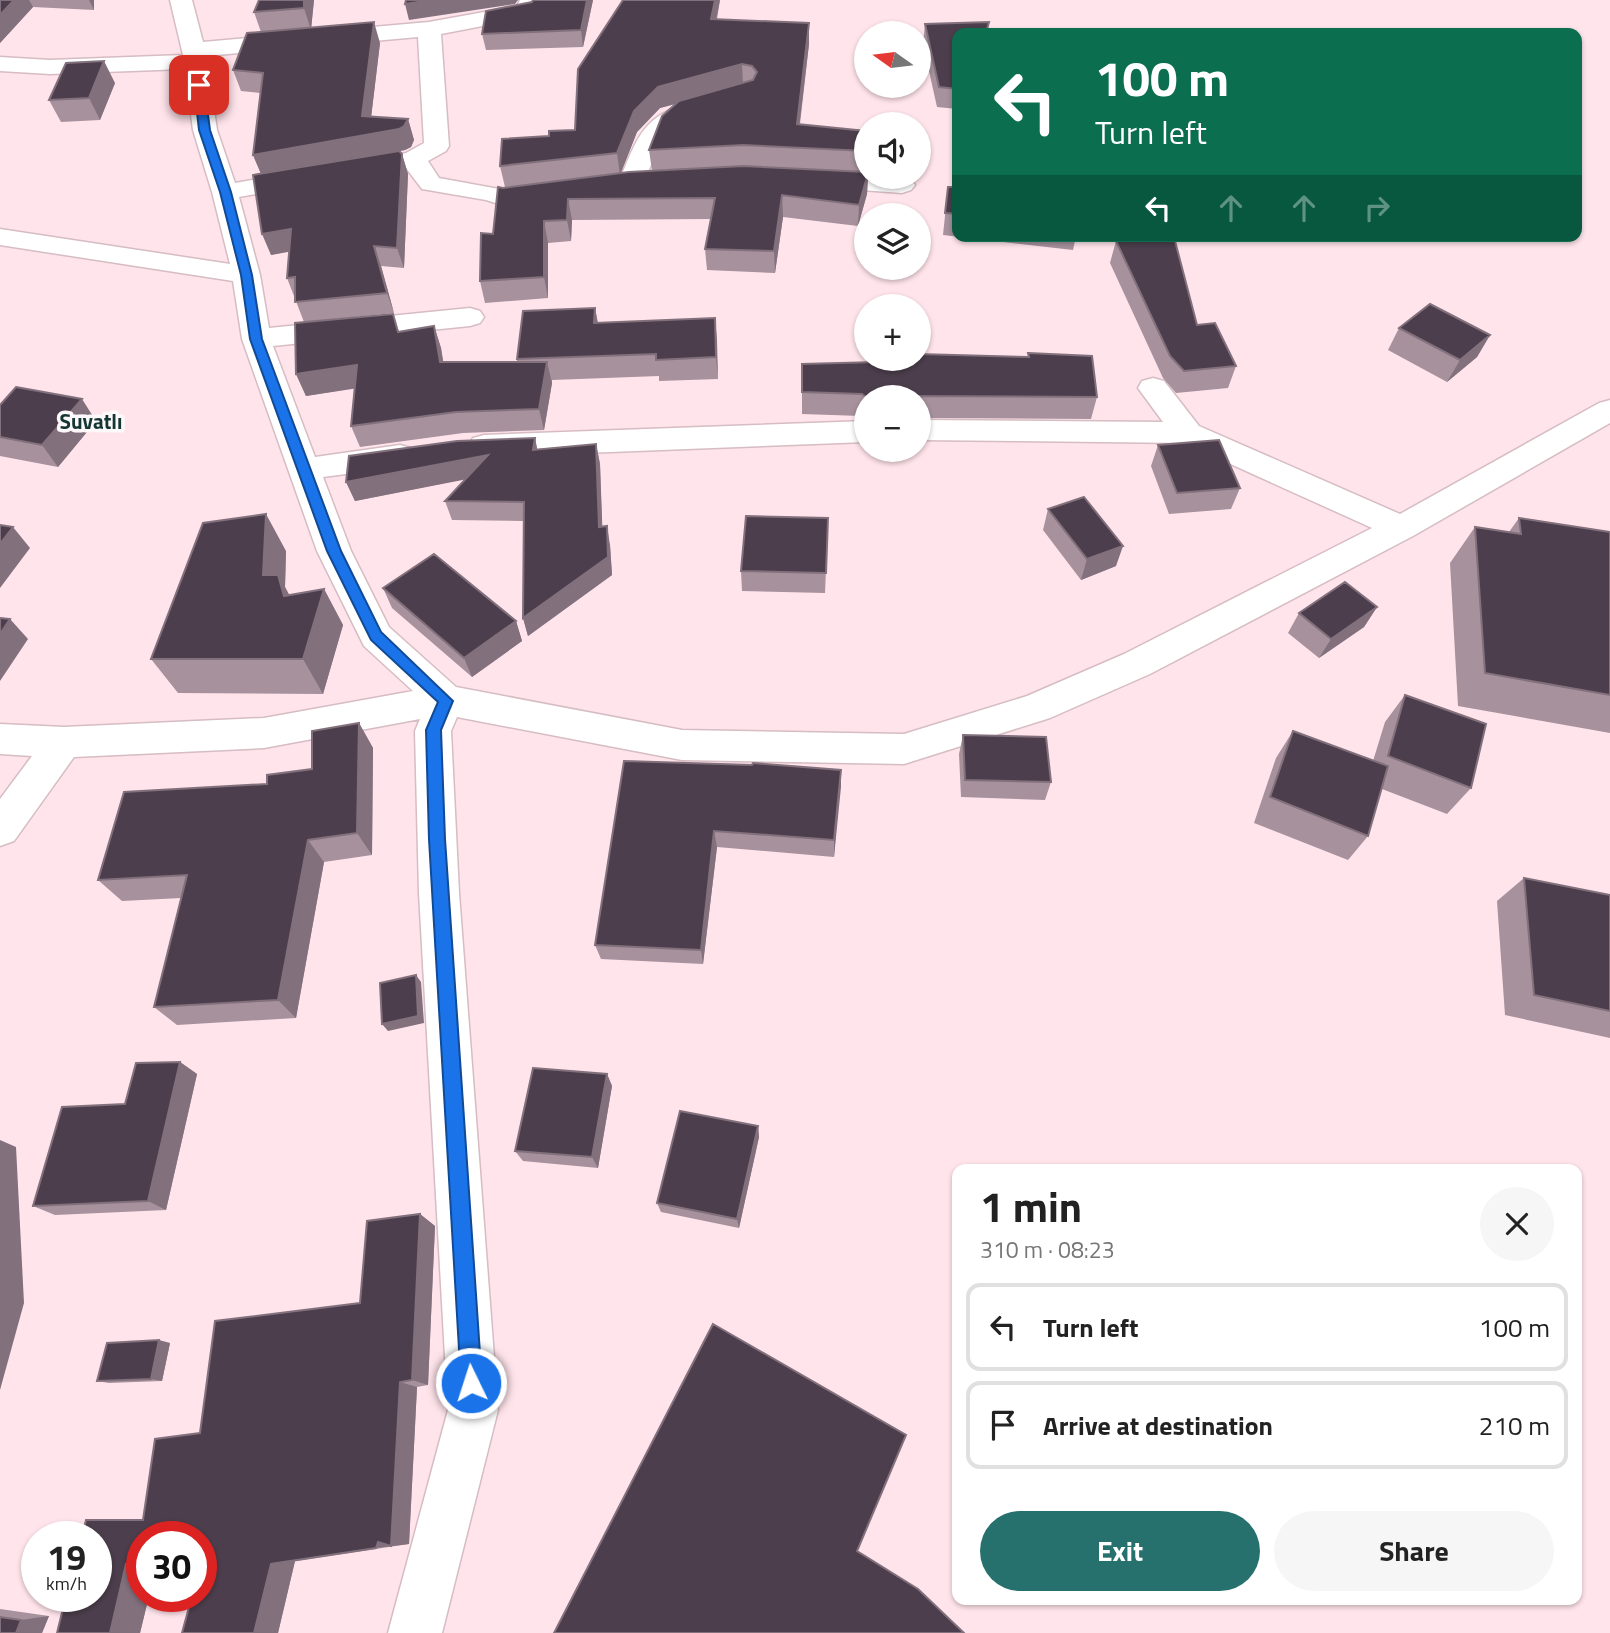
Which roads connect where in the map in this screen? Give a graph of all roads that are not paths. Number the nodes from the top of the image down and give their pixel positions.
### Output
1 (181, 0) edge
2 (531, 0) edge
3 (429, 29) junction
4 (195, 56) junction
5 (0, 64) edge
6 (732, 98) edge
7 (413, 159) junction
8 (797, 180) edge
9 (854, 183) edge
10 (631, 184) edge
11 (570, 191) edge
12 (225, 192) junction
13 (0, 237) edge
14 (246, 275) junction
15 (470, 317) dead end
16 (256, 339) junction
17 (1153, 388) dead end
18 (1610, 410) edge
19 (931, 430) edge
20 (854, 432) edge
21 (1188, 433) junction
22 (304, 469) junction
23 (1401, 528) junction
24 (446, 701) junction
25 (0, 739) edge
26 (64, 742) junction
27 (0, 829) edge
28 (415, 1633) edge

1 - 4 street
2 - 3 street
3 - 4 street
3 - 7 street
4 - 5 street
4 - 12 street
6 - 10 street
7 - 11 street
7 - 12 street
8 - 9 street
12 - 14 street
13 - 14 street
14 - 16 street
15 - 16 street
16 - 22 street
17 - 21 street
18 - 23 street
19 - 21 street
20 - 22 street
21 - 23 street
22 - 24 street
23 - 24 street
24 - 26 street
24 - 28 street
25 - 26 street
26 - 27 street

